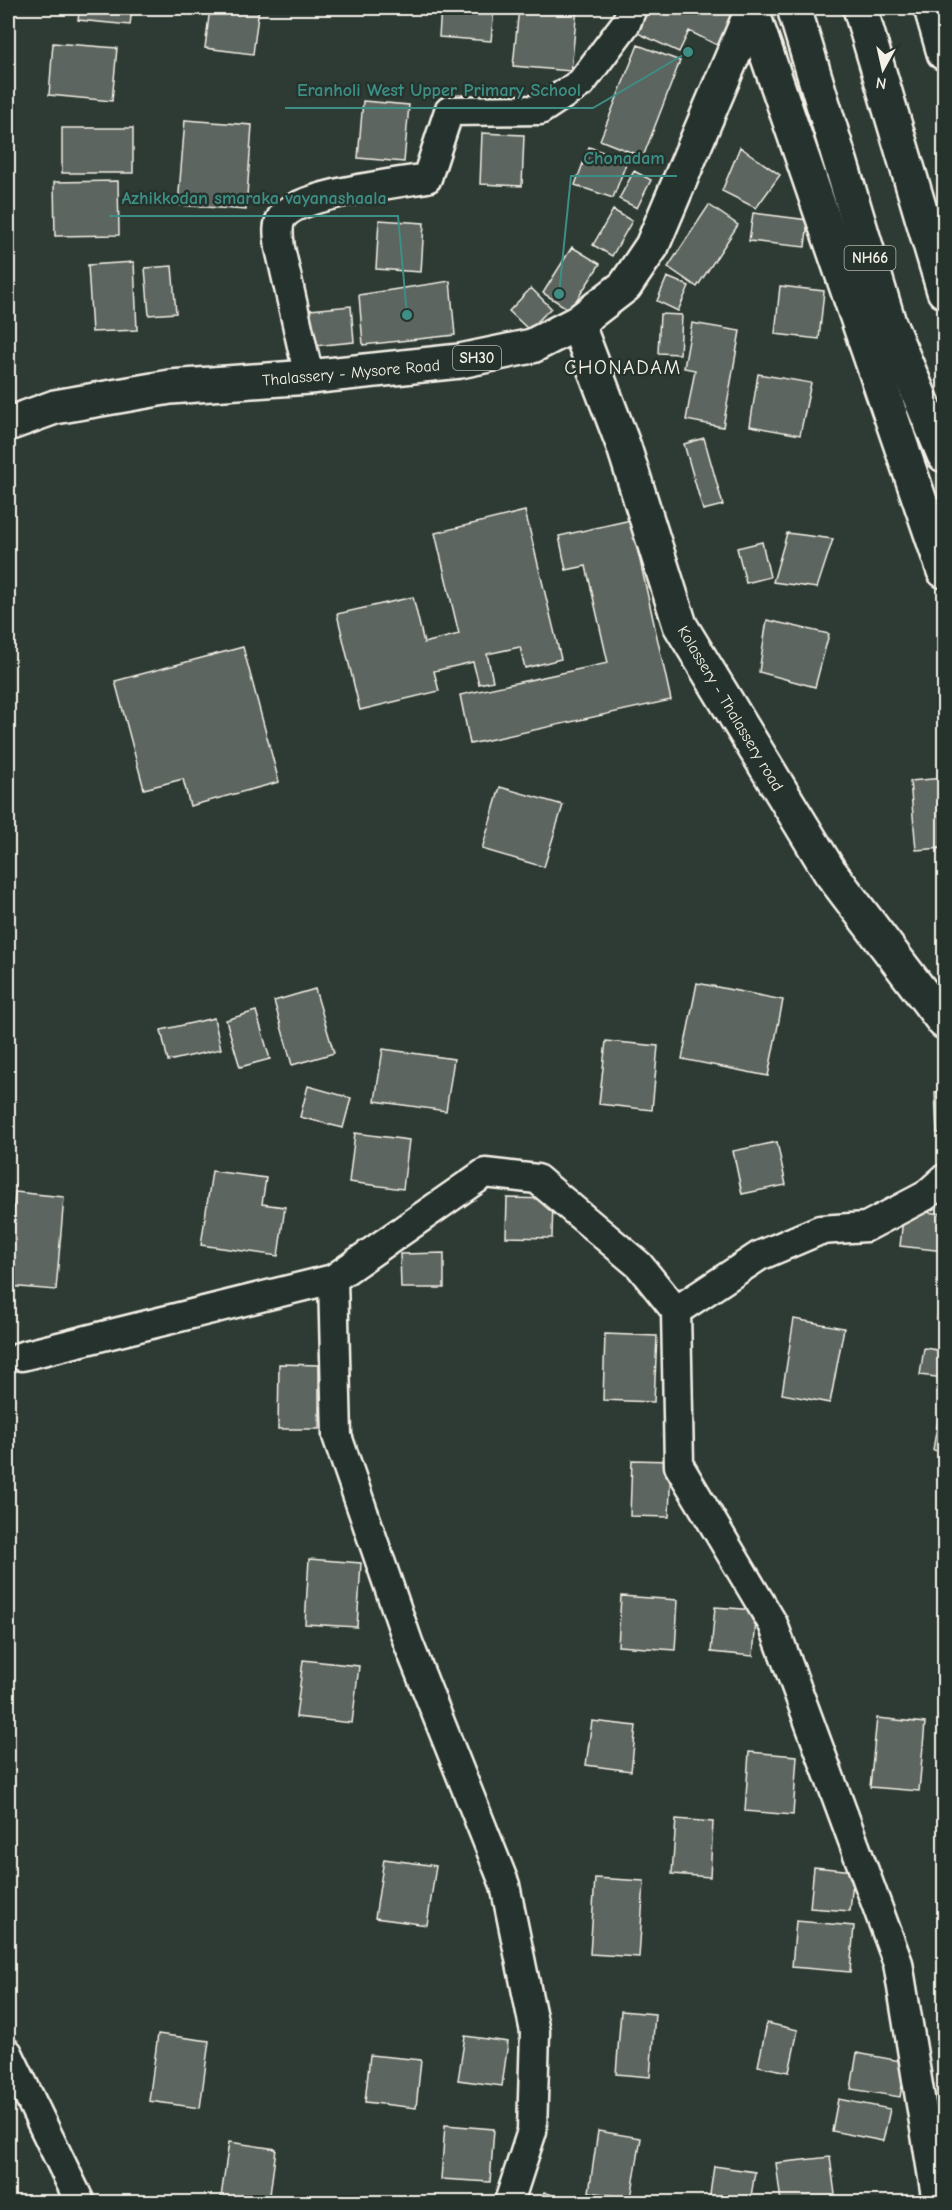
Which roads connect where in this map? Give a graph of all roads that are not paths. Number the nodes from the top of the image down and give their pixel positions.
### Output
1 (633, 8) edge
2 (751, 8) edge
3 (794, 8) edge
4 (860, 8) edge
5 (931, 8) edge
6 (945, 53) edge
7 (945, 291) edge
8 (577, 323) junction
9 (309, 377) junction
10 (8, 424) edge
11 (945, 455) edge
12 (945, 571) edge
13 (945, 1022) edge
14 (945, 1179) edge
15 (333, 1279) junction
16 (676, 1311) junction
17 (22, 1356) dead end
18 (8, 2053) edge
19 (80, 2202) edge
20 (509, 2202) edge
21 (937, 2202) edge

1 - 9 street
2 - 8 main road, Thalassery - Mysore Road / SH30
2 - 12 main road
3 - 11 main road, NH66
4 - 7 main road
5 - 6 main road
8 - 9 main road, Thalassery - Mysore Road / SH30
8 - 13 main road, Kolassery - Thalassery road
9 - 10 main road, Thalassery - Mysore Road / SH30
14 - 16 street
15 - 16 street
15 - 17 street
15 - 20 street
16 - 21 street
18 - 19 street

